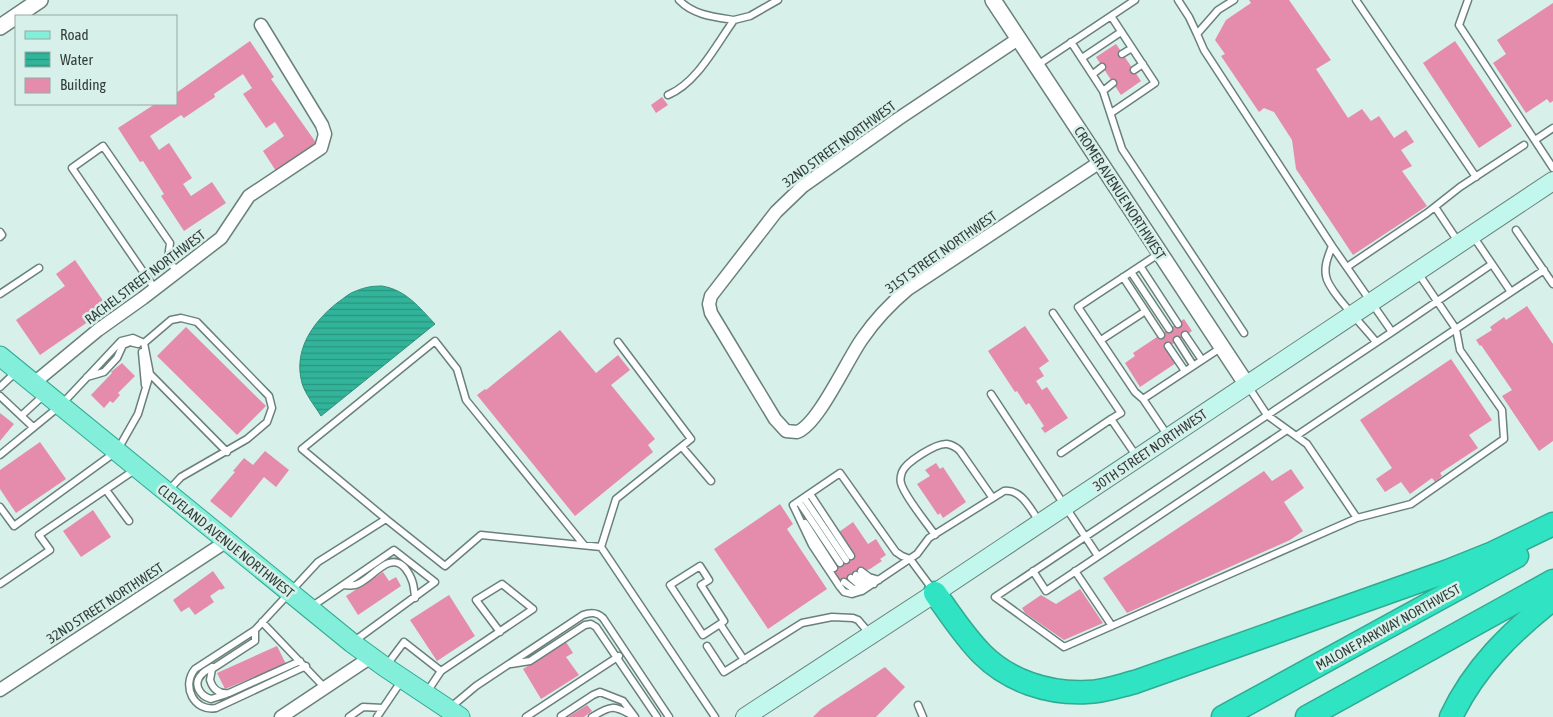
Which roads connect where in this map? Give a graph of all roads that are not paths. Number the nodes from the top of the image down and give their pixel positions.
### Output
1 (40, 0) edge
2 (679, 0) edge
3 (778, 0) edge
4 (993, 0) edge
5 (1135, 0) edge
6 (1178, 0) edge
7 (1234, 0) edge
8 (1356, 0) edge
9 (1468, 0) edge
10 (18, 15) edge
11 (1111, 16) junction
12 (15, 17) edge
13 (734, 20) junction
14 (261, 25) dead end
15 (0, 27) edge
16 (1121, 32) junction
17 (1197, 34) junction
18 (1018, 39) junction
19 (1071, 42) junction
20 (1132, 48) junction
21 (1122, 54) dead end
22 (1082, 58) junction
23 (1143, 64) junction
24 (1036, 66) junction
25 (1102, 67) dead end
26 (1134, 70) dead end
27 (1092, 74) junction
28 (1113, 84) dead end
29 (1103, 91) junction
30 (668, 95) dead end
31 (1111, 113) junction
32 (1553, 128) edge
33 (1535, 140) junction
34 (1524, 145) dead end
35 (1100, 162) junction
36 (1553, 168) edge
37 (1476, 176) junction
38 (1553, 181) edge
39 (1435, 207) junction
40 (1516, 230) dead end
41 (0, 232) edge
42 (0, 237) edge
43 (1466, 239) junction
44 (1332, 246) junction
45 (1160, 253) junction
46 (1492, 264) junction
47 (1140, 266) junction
48 (1347, 267) junction
49 (39, 268) dead end
50 (1544, 270) junction
51 (177, 272) junction
52 (1131, 272) junction
53 (1417, 272) junction
54 (1123, 277) junction
55 (1553, 284) edge
56 (155, 289) junction
57 (1511, 292) junction
58 (0, 294) edge
59 (1438, 301) junction
60 (1372, 302) junction
61 (1053, 313) dead end
62 (1141, 314) dead end
63 (1353, 314) junction
64 (1178, 324) dead end
65 (1456, 328) junction
66 (1170, 329) dead end
67 (1244, 332) dead end
68 (1392, 332) junction
69 (1161, 335) dead end
70 (1185, 335) dead end
71 (1101, 340) junction
72 (1177, 340) dead end
73 (618, 342) dead end
74 (1376, 342) junction
75 (144, 343) junction
76 (1168, 346) dead end
77 (1222, 347) junction
78 (0, 356) edge
79 (1202, 360) junction
80 (1194, 365) junction
81 (18, 370) junction
82 (1185, 371) junction
83 (150, 374) junction
84 (87, 377) junction
85 (1247, 385) junction
86 (0, 386) edge
87 (40, 388) junction
88 (145, 391) junction
89 (991, 394) dead end
90 (0, 396) edge
91 (1143, 399) junction
92 (61, 405) junction
93 (1267, 415) junction
94 (21, 416) junction
95 (1111, 420) junction
96 (33, 427) junction
97 (1287, 430) junction
98 (786, 431) joint
99 (1296, 436) junction
100 (1169, 437) junction
101 (682, 446) junction
102 (117, 451) junction
103 (227, 452) junction
104 (1061, 454) dead end
105 (0, 455) edge
106 (1138, 458) junction
107 (137, 468) junction
108 (711, 481) dead end
109 (106, 490) junction
110 (167, 492) junction
111 (992, 497) junction
112 (801, 500) junction
113 (1065, 506) junction
114 (0, 507) edge
115 (386, 518) junction
116 (1356, 518) junction
117 (128, 520) dead end
118 (1040, 523) junction
119 (1553, 524) edge
120 (935, 535) junction
121 (1085, 536) junction
122 (1553, 536) edge
123 (227, 541) junction
124 (584, 545) junction
125 (601, 546) junction
126 (1098, 556) junction
127 (910, 559) junction
128 (1032, 571) junction
129 (1075, 571) junction
130 (1553, 581) edge
131 (0, 584) edge
132 (343, 585) junction
133 (871, 585) junction
134 (289, 593) junction
135 (935, 593) junction
136 (414, 598) junction
137 (1553, 599) edge
138 (309, 609) junction
139 (262, 622) junction
140 (720, 624) junction
141 (1112, 626) junction
142 (255, 630) junction
143 (500, 632) junction
144 (871, 635) junction
145 (352, 643) junction
146 (707, 646) dead end
147 (625, 652) junction
148 (616, 658) junction
149 (744, 660) junction
150 (300, 661) junction
151 (378, 662) junction
152 (507, 665) junction
153 (306, 666) junction
154 (213, 667) junction
155 (441, 671) junction
156 (403, 679) junction
157 (325, 688) junction
158 (0, 690) edge
159 (229, 693) junction
160 (425, 694) junction
161 (918, 705) dead end
162 (383, 708) junction
163 (448, 711) edge
164 (667, 715) edge
165 (561, 716) edge
166 (280, 717) edge
167 (349, 717) edge
168 (377, 717) edge
169 (526, 717) edge
170 (592, 717) edge
171 (635, 717) edge
172 (657, 717) edge
173 (715, 717) edge
174 (745, 717) edge
175 (923, 717) edge
176 (1224, 717) edge
177 (1307, 717) edge
178 (1451, 717) edge

1 - 10 street
2 - 13 lane
3 - 13 lane
4 - 18 street, CROMER AVENUE NORTHWEST
5 - 11 lane
6 - 17 lane
7 - 17 lane
8 - 37 lane
9 - 33 lane
11 - 16 lane
11 - 19 lane
12 - 15 street
13 - 30 lane
14 - 51 street, RACHEL STREET NORTHWEST
16 - 20 lane
16 - 22 lane
17 - 44 lane
18 - 24 street, CROMER AVENUE NORTHWEST
18 - 98 street, 32ND STREET NORTHWEST
19 - 22 lane
19 - 24 lane
20 - 21 lane
20 - 23 lane
22 - 27 lane
23 - 26 lane
23 - 31 lane
24 - 35 street, CROMER AVENUE NORTHWEST
25 - 27 lane
27 - 29 lane
28 - 29 lane
29 - 31 lane
31 - 67 lane
32 - 33 lane
33 - 36 lane
34 - 37 lane
35 - 45 street, CROMER AVENUE NORTHWEST
35 - 98 street, 31ST STREET NORTHWEST
37 - 39 lane
38 - 43 main road, 30TH STREET NORTHWEST
39 - 43 lane
39 - 48 lane
40 - 50 lane
41 - 42 lane
43 - 46 lane
43 - 53 main road, 30TH STREET NORTHWEST
44 - 48 lane
44 - 63 lane
45 - 47 lane
45 - 77 street, CROMER AVENUE NORTHWEST
46 - 57 lane
46 - 59 lane
47 - 52 lane
47 - 64 lane
48 - 60 lane
49 - 58 lane
50 - 55 lane
50 - 57 lane
51 - 56 street, RACHEL STREET NORTHWEST
51 - 56 lane
52 - 54 lane
52 - 66 lane
53 - 59 lane
53 - 60 main road, 30TH STREET NORTHWEST
54 - 69 lane
54 - 71 lane
56 - 87 street, RACHEL STREET NORTHWEST
57 - 65 lane
59 - 65 lane
59 - 68 lane
60 - 63 main road, 30TH STREET NORTHWEST
60 - 68 lane
61 - 95 lane
62 - 71 lane
63 - 74 lane
63 - 85 main road, 30TH STREET NORTHWEST
65 - 99 lane
65 - 116 lane
68 - 74 lane
70 - 79 lane
71 - 91 lane
72 - 80 lane
73 - 101 lane
74 - 93 lane
75 - 83 lane
75 - 84 lane
75 - 103 lane
76 - 82 lane
77 - 79 lane
77 - 85 street, CROMER AVENUE NORTHWEST
78 - 81 main road, CLEVELAND AVENUE NORTHWEST
79 - 80 lane
80 - 82 lane
81 - 86 lane
81 - 87 main road, CLEVELAND AVENUE NORTHWEST
82 - 91 lane
83 - 88 lane
83 - 103 lane
84 - 88 lane
84 - 92 lane
85 - 93 lane
85 - 100 main road, 30TH STREET NORTHWEST
87 - 92 main road, CLEVELAND AVENUE NORTHWEST
87 - 94 lane
88 - 102 lane
89 - 113 lane
90 - 94 lane
91 - 100 lane
92 - 96 lane
92 - 102 main road, CLEVELAND AVENUE NORTHWEST
93 - 97 lane
93 - 121 lane
94 - 96 lane
95 - 104 lane
95 - 106 lane
96 - 105 lane
97 - 99 lane
97 - 126 lane
99 - 116 lane
100 - 106 main road, 30TH STREET NORTHWEST
101 - 108 lane
101 - 125 lane
102 - 107 main road, CLEVELAND AVENUE NORTHWEST
102 - 114 lane
103 - 110 lane
106 - 113 main road, 30TH STREET NORTHWEST
107 - 109 lane
107 - 110 main road, CLEVELAND AVENUE NORTHWEST
109 - 117 lane
109 - 131 lane
110 - 123 main road, CLEVELAND AVENUE NORTHWEST
111 - 118 lane
111 - 120 lane
111 - 120 lane
112 - 112 lane
112 - 127 lane
112 - 133 lane
113 - 118 main road, 30TH STREET NORTHWEST
113 - 121 lane
115 - 124 lane
115 - 124 lane
115 - 134 lane
116 - 141 lane
118 - 135 main road, 30TH STREET NORTHWEST
119 - 135 highway
120 - 127 lane
121 - 126 lane
121 - 128 lane
122 - 176 highway, MALONE PARKWAY NORTHWEST
123 - 134 main road, CLEVELAND AVENUE NORTHWEST
123 - 158 street, 32ND STREET NORTHWEST
124 - 125 lane
125 - 173 lane
126 - 129 lane
127 - 133 lane
127 - 135 lane
128 - 129 lane
128 - 141 lane
129 - 141 lane
130 - 177 highway
132 - 136 lane
132 - 136 lane
132 - 138 lane
133 - 133 lane
134 - 138 main road, CLEVELAND AVENUE NORTHWEST
134 - 139 lane
135 - 144 main road, 30TH STREET NORTHWEST
136 - 145 lane
137 - 178 highway
138 - 145 main road, CLEVELAND AVENUE NORTHWEST
139 - 142 lane
139 - 150 lane
140 - 140 lane
140 - 149 lane
142 - 153 lane
142 - 154 lane
143 - 143 lane
143 - 155 lane
144 - 149 lane
144 - 174 main road, 30TH STREET NORTHWEST
145 - 151 main road, CLEVELAND AVENUE NORTHWEST
146 - 149 lane
147 - 148 lane
147 - 152 lane
147 - 164 lane
148 - 152 lane
148 - 169 lane
148 - 172 lane
150 - 153 lane
150 - 159 lane
151 - 155 lane
151 - 156 main road, CLEVELAND AVENUE NORTHWEST
151 - 157 street
152 - 163 lane
153 - 157 lane
154 - 159 lane
154 - 159 lane
155 - 160 lane
156 - 160 main road, CLEVELAND AVENUE NORTHWEST
156 - 162 lane
157 - 166 street
160 - 163 main road, CLEVELAND AVENUE NORTHWEST
161 - 175 lane
162 - 167 lane
162 - 168 lane
164 - 172 lane
165 - 171 lane
170 - 171 lane

